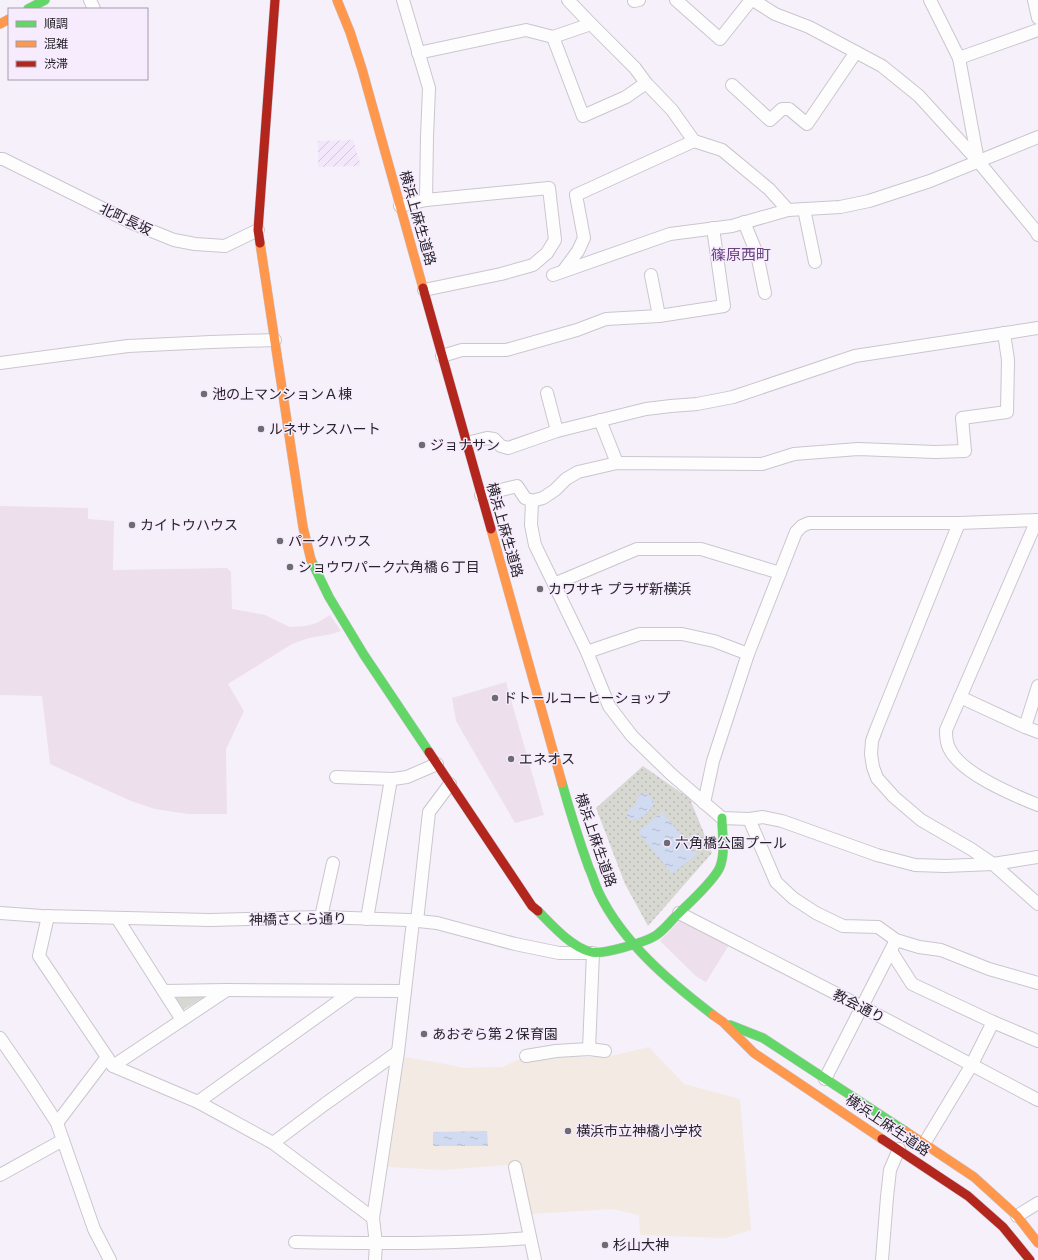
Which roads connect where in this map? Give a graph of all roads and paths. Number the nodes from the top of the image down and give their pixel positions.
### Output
1 (274, 0) edge
2 (336, 0) edge
3 (403, 0) edge
4 (568, 0) edge
5 (676, 0) edge
6 (752, 0) edge
7 (930, 0) edge
8 (1034, 0) edge
9 (1038, 18) edge
10 (591, 24) junction
11 (1038, 30) edge
12 (553, 36) junction
13 (856, 52) junction
14 (418, 53) junction
15 (959, 58) junction
16 (646, 83) junction
17 (732, 85) dead end
18 (1038, 136) edge
19 (694, 141) junction
20 (0, 159) edge
21 (978, 161) junction
22 (426, 200) junction
23 (400, 206) junction
24 (804, 209) junction
25 (788, 210) junction
26 (744, 222) junction
27 (713, 228) junction
28 (258, 230) junction
29 (1038, 235) edge
30 (815, 262) dead end
31 (651, 274) dead end
32 (424, 290) junction
33 (765, 292) dead end
34 (659, 316) junction
35 (1038, 328) edge
36 (1004, 333) junction
37 (274, 340) junction
38 (442, 356) junction
39 (0, 363) edge
40 (547, 393) dead end
41 (600, 420) junction
42 (556, 431) junction
43 (467, 443) junction
44 (617, 463) junction
45 (481, 495) junction
46 (532, 501) junction
47 (1038, 520) edge
48 (959, 523) junction
49 (780, 573) junction
50 (554, 584) junction
51 (587, 652) junction
52 (748, 654) junction
53 (1038, 686) edge
54 (960, 697) junction
55 (1025, 727) junction
56 (1038, 732) edge
57 (437, 764) junction
58 (336, 777) dead end
59 (391, 779) junction
60 (450, 784) junction
61 (704, 803) junction
62 (1038, 805) edge
63 (722, 818) junction
64 (749, 820) junction
65 (1038, 856) edge
66 (333, 863) dead end
67 (993, 864) junction
68 (1038, 904) edge
69 (0, 913) edge
70 (680, 913) junction
71 (48, 916) junction
72 (321, 917) junction
73 (117, 918) junction
74 (367, 919) junction
75 (415, 921) junction
76 (633, 944) junction
77 (894, 945) junction
78 (593, 953) junction
79 (1038, 983) edge
80 (227, 990) junction
81 (164, 991) junction
82 (352, 991) junction
83 (405, 991) junction
84 (862, 1008) junction
85 (182, 1020) junction
86 (723, 1022) junction
87 (993, 1022) junction
88 (0, 1038) edge
89 (1038, 1041) edge
90 (589, 1049) junction
91 (606, 1051) dead end
92 (398, 1052) junction
93 (526, 1056) dead end
94 (110, 1062) junction
95 (971, 1066) junction
96 (825, 1079) junction
97 (1038, 1100) edge
98 (198, 1102) junction
99 (57, 1123) junction
100 (63, 1140) junction
101 (273, 1143) junction
102 (924, 1144) junction
103 (899, 1149) junction
104 (515, 1167) dead end
105 (0, 1175) edge
106 (1038, 1203) edge
107 (1017, 1216) junction
108 (373, 1218) junction
109 (530, 1238) junction
110 (295, 1242) dead end
111 (1038, 1243) edge
112 (376, 1244) junction
113 (110, 1260) edge
114 (375, 1260) edge
115 (535, 1260) edge
116 (882, 1260) edge
117 (1030, 1260) edge

1 - 28 main road
2 - 23 main road, 横浜上麻生道路
3 - 14 street
4 - 10 street
5 - 6 street
6 - 13 street
7 - 15 street
8 - 9 street
10 - 12 street
10 - 16 street
11 - 15 street
12 - 14 street
12 - 16 street
13 - 17 street
13 - 21 street
14 - 22 street
15 - 21 street
16 - 19 street
18 - 21 street
19 - 25 street
19 - 27 street
20 - 28 street, 北町長坂
21 - 24 street
21 - 29 street
22 - 23 street
22 - 32 street
23 - 32 main road, 横浜上麻生道路
24 - 25 street
24 - 30 street
25 - 26 street
26 - 27 street
26 - 33 street
27 - 34 street
28 - 37 main road
31 - 34 street
32 - 38 main road, 横浜上麻生道路
34 - 38 street
35 - 36 street
36 - 41 street
36 - 44 street
37 - 39 street
37 - 57 main road
38 - 43 main road, 横浜上麻生道路
40 - 42 street
41 - 42 street
41 - 44 street
42 - 43 street
43 - 45 main road, 横浜上麻生道路
44 - 46 street
45 - 46 street
45 - 76 main road, 横浜上麻生道路
46 - 50 street
47 - 48 street
47 - 54 street
48 - 49 street
48 - 67 street
49 - 50 street
49 - 52 street
50 - 51 street
51 - 52 street
51 - 61 street
52 - 61 street
53 - 55 street
54 - 55 street
54 - 62 street
55 - 56 street
57 - 59 street
57 - 60 main road
58 - 59 street
59 - 74 street
60 - 75 street
60 - 78 main road
61 - 63 street
63 - 64 street
63 - 70 main road
64 - 67 street
64 - 77 street
65 - 67 street
66 - 72 street
67 - 68 street
69 - 71 street, 神橋さくら通り
70 - 76 main road
70 - 84 street, 教会通り
71 - 73 street, 神橋さくら通り
71 - 94 street
72 - 73 street, 神橋さくら通り
72 - 74 street, 神橋さくら通り
73 - 81 street
74 - 75 street, 神橋さくら通り
75 - 78 street, 神橋さくら通り
75 - 83 street
76 - 78 main road
76 - 86 main road, 横浜上麻生道路
77 - 79 street
77 - 84 street
77 - 87 street
78 - 90 street
80 - 81 street
80 - 82 street
80 - 85 street
81 - 85 street
82 - 83 street
82 - 98 street
83 - 92 street
84 - 95 street, 教会通り
84 - 96 street
85 - 94 street
86 - 96 main road, 横浜上麻生道路
86 - 103 main road, 横浜上麻生道路
87 - 89 street
87 - 95 street
88 - 99 street
90 - 91 street
90 - 93 street
92 - 101 street
92 - 108 street
94 - 98 street
94 - 99 street
95 - 97 street, 教会通り
95 - 102 street
96 - 102 main road, 横浜上麻生道路
98 - 101 street
99 - 100 street
100 - 105 street
100 - 113 street
101 - 108 street
102 - 107 main road, 横浜上麻生道路
103 - 116 street
103 - 117 main road, 横浜上麻生道路
104 - 109 street
106 - 107 street
107 - 111 main road, 横浜上麻生道路
108 - 112 street
109 - 112 street
109 - 115 street
110 - 112 street
112 - 114 street

